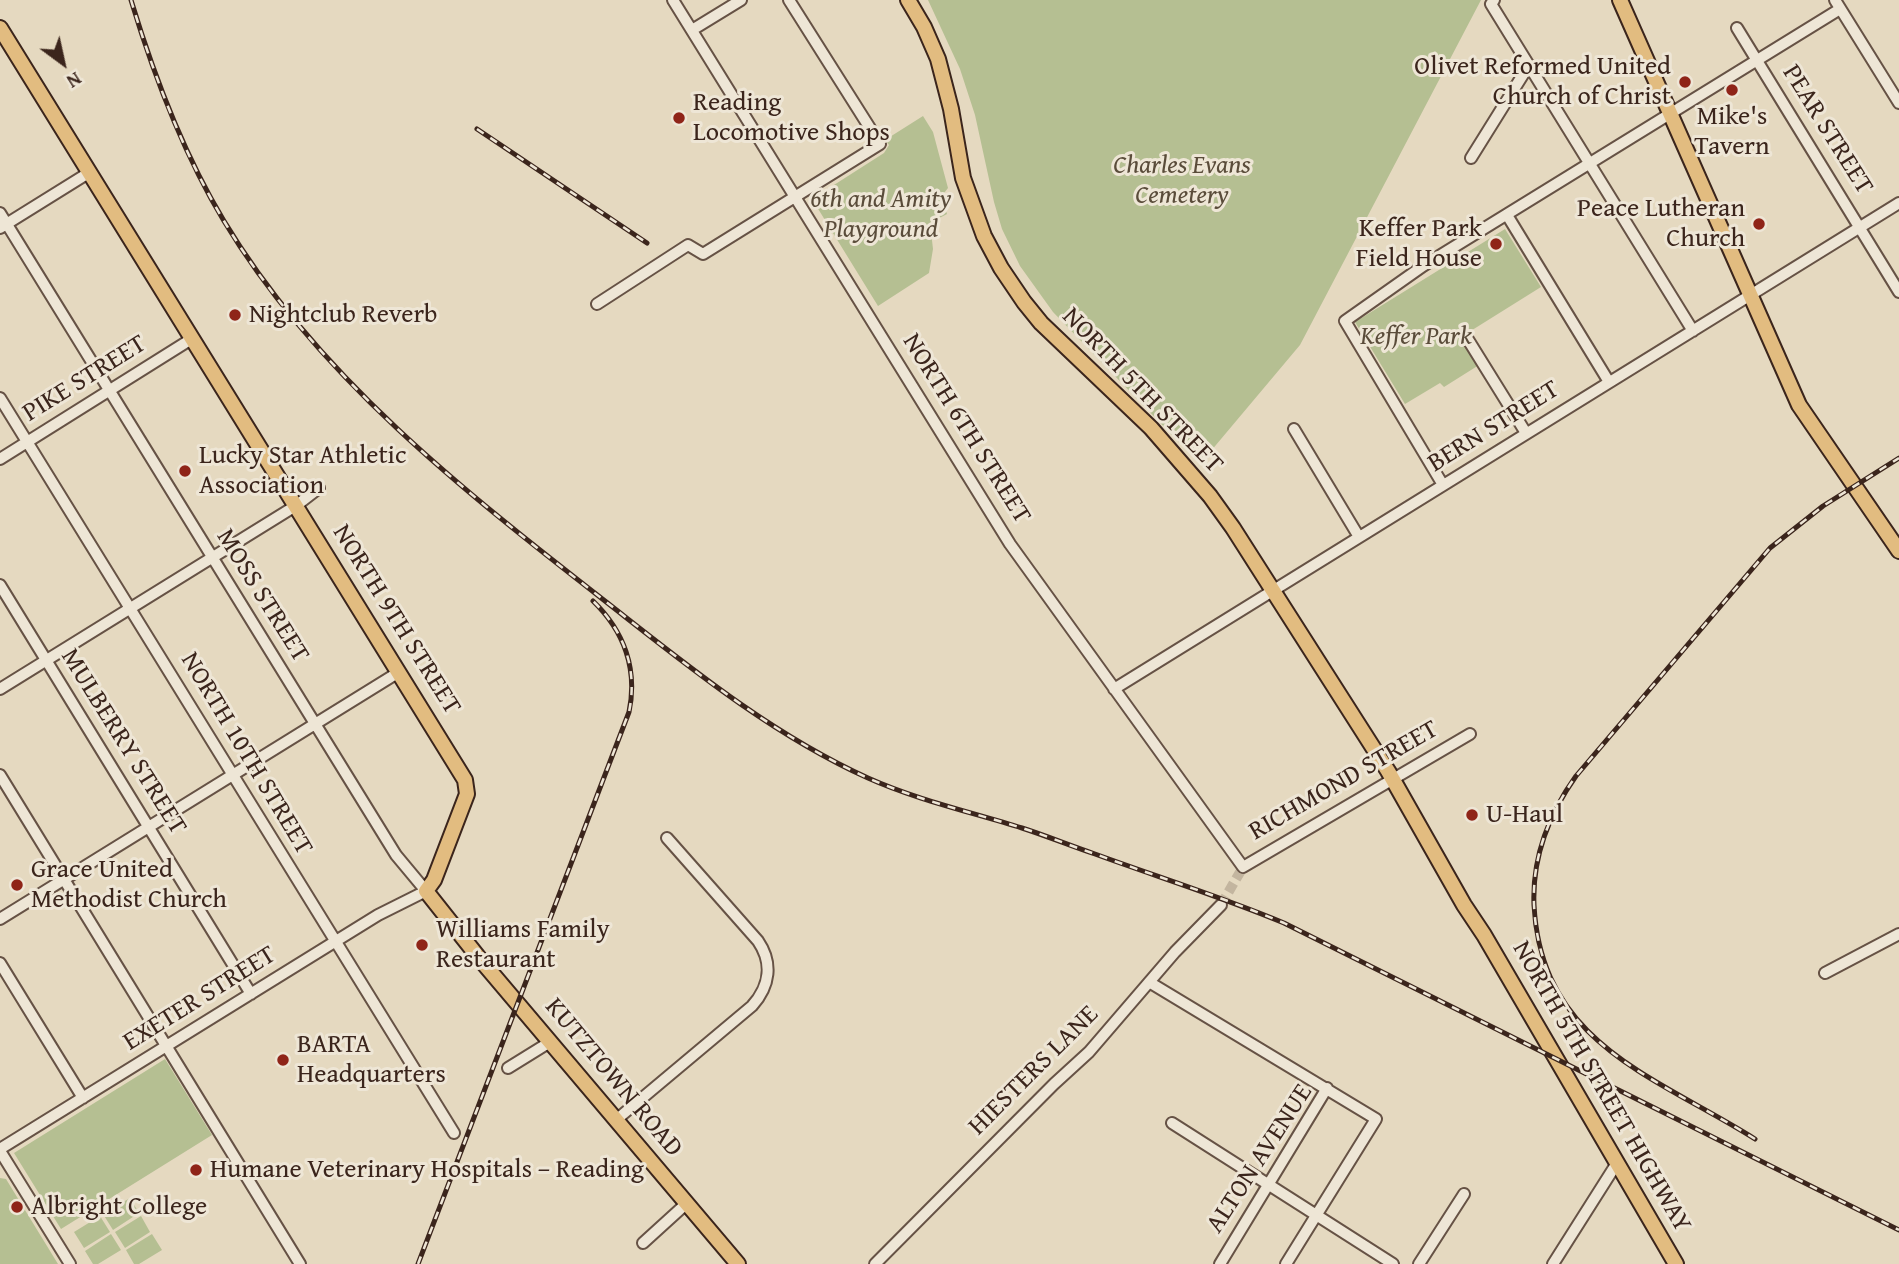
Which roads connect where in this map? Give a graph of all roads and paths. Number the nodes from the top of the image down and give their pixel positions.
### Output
1 (673, 0) edge
2 (740, 0) edge
3 (789, 0) edge
4 (908, 0) edge
5 (1620, 0) edge
6 (1493, 2) edge
7 (1838, 4) edge
8 (0, 28) edge
9 (1737, 28) dead end
10 (692, 30) junction
11 (1757, 60) junction
12 (1529, 65) junction
13 (1899, 103) edge
14 (1670, 113) junction
15 (1471, 158) dead end
16 (1590, 163) junction
17 (90, 172) junction
18 (796, 197) junction
19 (1899, 203) edge
20 (0, 213) edge
21 (1507, 215) junction
22 (3, 226) edge
23 (1860, 227) junction
24 (1899, 292) edge
25 (1751, 295) junction
26 (597, 304) dead end
27 (1693, 331) junction
28 (193, 338) junction
29 (1467, 338) dead end
30 (1609, 382) junction
31 (109, 391) junction
32 (0, 398) edge
33 (1294, 429) dead end
34 (1526, 433) junction
35 (27, 442) junction
36 (0, 459) edge
37 (1443, 485) junction
38 (319, 488) dead end
39 (297, 505) junction
40 (1359, 537) junction
41 (1899, 551) edge
42 (211, 558) junction
43 (0, 585) edge
44 (1274, 590) junction
45 (131, 608) junction
46 (47, 660) junction
47 (399, 672) junction
48 (0, 689) edge
49 (1114, 690) junction
50 (316, 723) junction
51 (1469, 734) dead end
52 (0, 775) edge
53 (233, 775) junction
54 (1392, 778) junction
55 (149, 827) junction
56 (667, 838) dead end
57 (1243, 867) joint
58 (64, 879) junction
59 (426, 891) junction
60 (1222, 905) tunnel mouth
61 (0, 919) edge
62 (1899, 934) edge
63 (1484, 935) joint
64 (334, 942) junction
65 (0, 963) edge
66 (1825, 973) dead end
67 (1149, 982) junction
68 (251, 994) junction
69 (550, 1042) junction
70 (167, 1046) junction
71 (508, 1068) dead end
72 (1327, 1088) junction
73 (83, 1098) junction
74 (616, 1120) junction
75 (1172, 1123) dead end
76 (454, 1133) dead end
77 (0, 1150) edge
78 (1617, 1163) junction
79 (1268, 1185) junction
80 (1464, 1194) dead end
81 (687, 1203) junction
82 (1316, 1216) junction
83 (643, 1243) dead end
84 (70, 1264) edge
85 (300, 1264) edge
86 (738, 1264) edge
87 (875, 1264) edge
88 (1220, 1264) edge
89 (1286, 1264) edge
90 (1393, 1264) edge
91 (1419, 1264) edge
92 (1553, 1264) edge
93 (1676, 1264) edge

1 - 10 street, NORTH 6TH STREET
2 - 10 street
3 - 18 street
4 - 44 main road, NORTH 5TH STREET
5 - 14 main road
6 - 12 street
7 - 11 street
7 - 13 street
8 - 17 main road, NORTH 9TH STREET
9 - 11 street, PEAR STREET
10 - 18 street, NORTH 6TH STREET
11 - 14 street
11 - 23 street, PEAR STREET
12 - 15 street
12 - 16 street
14 - 16 street
14 - 25 main road
16 - 21 street
16 - 27 street
17 - 22 street
17 - 28 main road, NORTH 9TH STREET
18 - 26 street
18 - 49 street, NORTH 6TH STREET
19 - 23 street, BERN STREET
20 - 22 street, MOSS STREET
21 - 30 street
21 - 37 street
22 - 31 street, MOSS STREET
23 - 24 street, PEAR STREET
23 - 25 street, BERN STREET
25 - 27 street, BERN STREET
25 - 41 main road
27 - 30 street, BERN STREET
28 - 31 street, PIKE STREET
28 - 39 main road, NORTH 9TH STREET
29 - 34 street
30 - 34 street, BERN STREET
31 - 35 street, PIKE STREET
31 - 42 street, MOSS STREET
32 - 35 street, NORTH 10TH STREET
33 - 40 street
34 - 37 street, BERN STREET
35 - 36 street, PIKE STREET
35 - 45 street, NORTH 10TH STREET
37 - 40 street, BERN STREET
38 - 39 street
39 - 42 street
39 - 47 main road, NORTH 9TH STREET
40 - 44 street, BERN STREET
42 - 45 street
42 - 50 street, MOSS STREET
43 - 46 street, MULBERRY STREET
44 - 49 street, BERN STREET
44 - 54 main road, NORTH 5TH STREET
45 - 46 street
45 - 53 street, NORTH 10TH STREET
46 - 48 street
46 - 55 street, MULBERRY STREET
47 - 50 street
47 - 59 main road, NORTH 9TH STREET
49 - 57 street, NORTH 6TH STREET
50 - 53 street
50 - 59 street, MOSS STREET
51 - 54 street, RICHMOND STREET
52 - 58 street
53 - 55 street
53 - 64 street, NORTH 10TH STREET
54 - 57 street, RICHMOND STREET
54 - 63 main road, NORTH 5TH STREET
55 - 58 street
55 - 68 street, MULBERRY STREET
56 - 74 street
58 - 61 street
58 - 70 street
59 - 64 street, EXETER STREET
59 - 69 main road, KUTZTOWN ROAD
60 - 67 street, HIESTERS LANE
62 - 66 street
63 - 78 main road, NORTH 5TH STREET HIGHWAY
64 - 68 street, EXETER STREET
64 - 76 street, NORTH 10TH STREET
65 - 73 street
67 - 72 street
67 - 87 street, HIESTERS LANE
68 - 70 street, EXETER STREET
69 - 71 street
69 - 74 main road, KUTZTOWN ROAD
70 - 73 street, EXETER STREET
70 - 85 street
72 - 79 street, ALTON AVENUE
72 - 82 street, ALTON AVENUE
73 - 77 street, EXETER STREET
74 - 81 main road, KUTZTOWN ROAD
75 - 79 street
77 - 84 street
78 - 92 street
78 - 93 main road, NORTH 5TH STREET HIGHWAY
79 - 82 street
79 - 88 street, ALTON AVENUE
80 - 91 street
81 - 83 street
81 - 86 main road, KUTZTOWN ROAD
82 - 89 street, ALTON AVENUE
82 - 90 street

